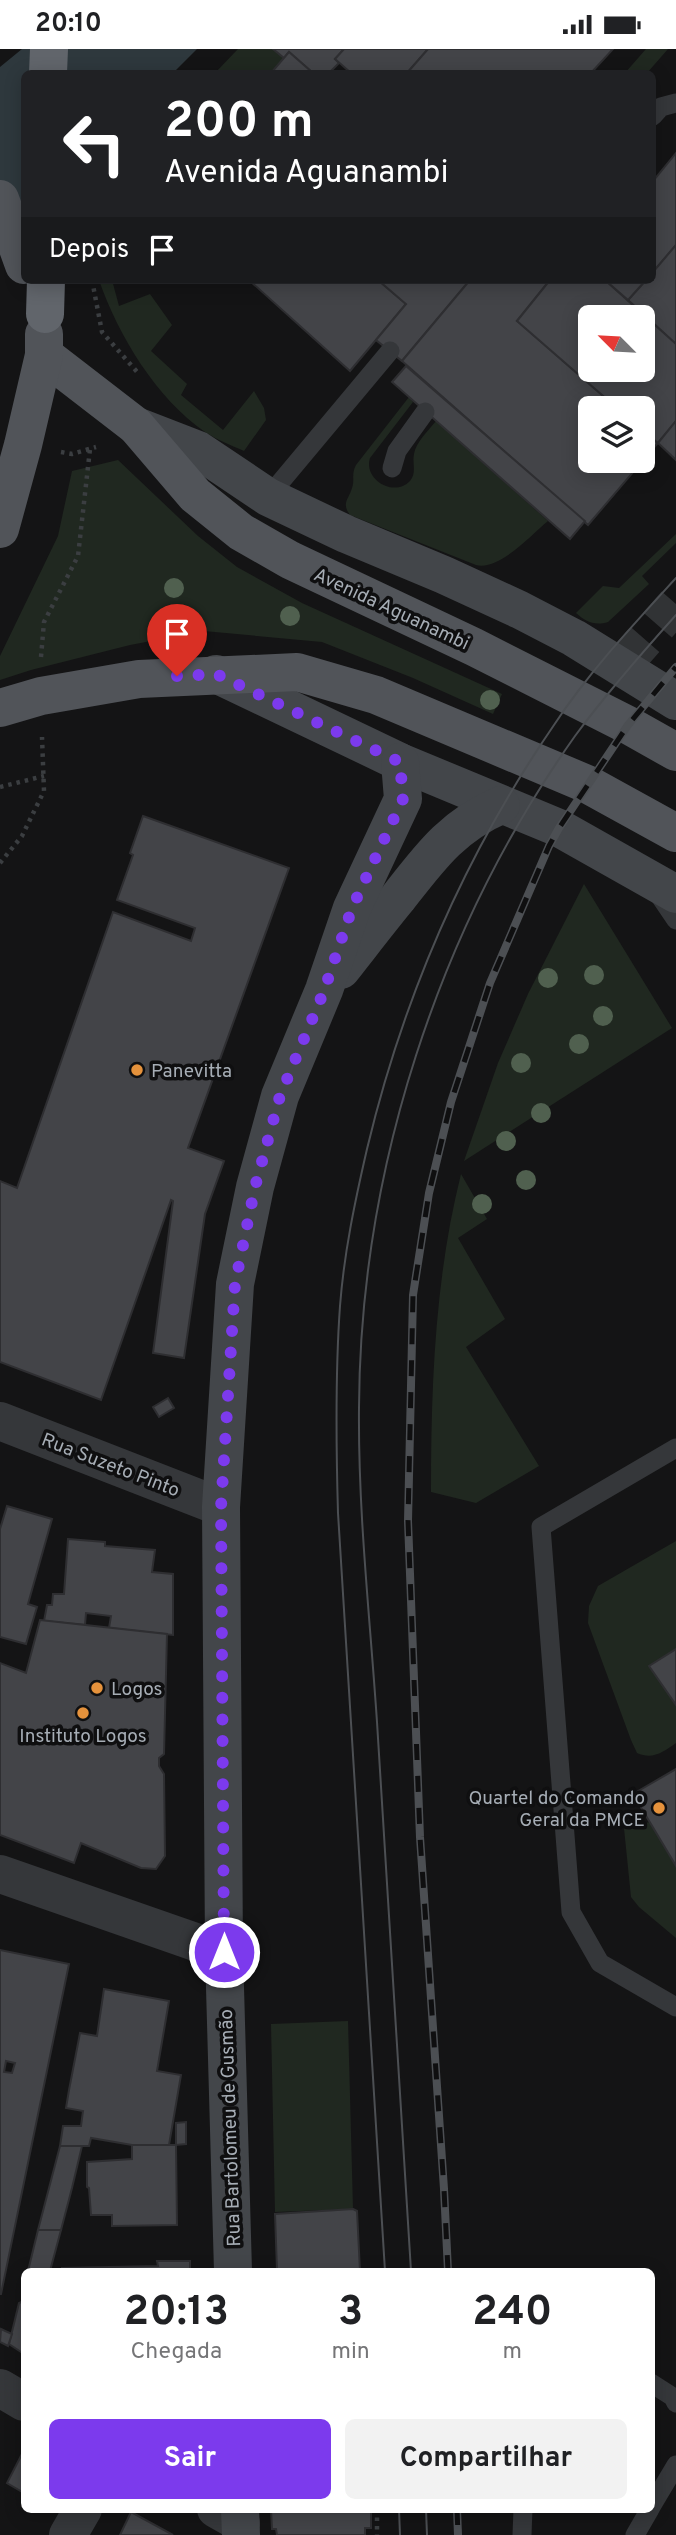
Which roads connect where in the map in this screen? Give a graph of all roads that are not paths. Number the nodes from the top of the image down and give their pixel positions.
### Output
1 (48, 49) edge
2 (48, 70) edge
3 (676, 103) edge
4 (656, 113) edge
5 (0, 199) edge
6 (21, 257) edge
7 (40, 291) edge
8 (390, 351) dead end
9 (44, 355) junction
10 (425, 412) dead end
11 (136, 426) junction
12 (392, 468) dead end
13 (268, 497) junction
14 (0, 529) edge
15 (216, 674) junction
16 (676, 701) edge
17 (0, 708) edge
18 (676, 752) edge
19 (400, 762) junction
20 (501, 805) junction
21 (676, 834) edge
22 (663, 887) edge
23 (676, 920) edge
24 (324, 991) junction
25 (0, 1421) edge
26 (676, 1448) edge
27 (221, 1507) junction
28 (0, 1874) edge
29 (224, 1952) junction
30 (676, 2007) edge
31 (233, 2268) edge
32 (655, 2386) edge
33 (0, 2388) edge
34 (21, 2400) edge
35 (676, 2403) edge
36 (676, 2465) edge
37 (655, 2501) edge
38 (81, 2513) edge
39 (523, 2513) edge
40 (648, 2513) edge
41 (68, 2535) edge
42 (522, 2535) edge
43 (635, 2535) edge

1 - 2 highway
3 - 4 lane
5 - 6 main road
7 - 9 main road
8 - 13 lane
9 - 11 main road, Avenida Aguanambi
9 - 14 main road
10 - 12 lane
11 - 13 street, Avenida Aguanambi
11 - 18 main road, Avenida Aguanambi
13 - 16 street, Avenida Aguanambi
15 - 17 main road
15 - 19 street
15 - 21 main road
19 - 20 street
19 - 24 street, Rua Bartolomeu de Gusmão
20 - 22 street
20 - 24 street, Rua Bartolomeu de Gusmão
22 - 23 lane
24 - 27 street, Rua Bartolomeu de Gusmão
25 - 27 street, Rua Suzeto Pinto
26 - 30 lane
27 - 29 street, Rua Bartolomeu de Gusmão
28 - 29 street
29 - 31 street, Rua Bartolomeu de Gusmão
32 - 35 lane
33 - 34 street
36 - 37 lane
38 - 41 street
39 - 42 lane
40 - 43 lane

